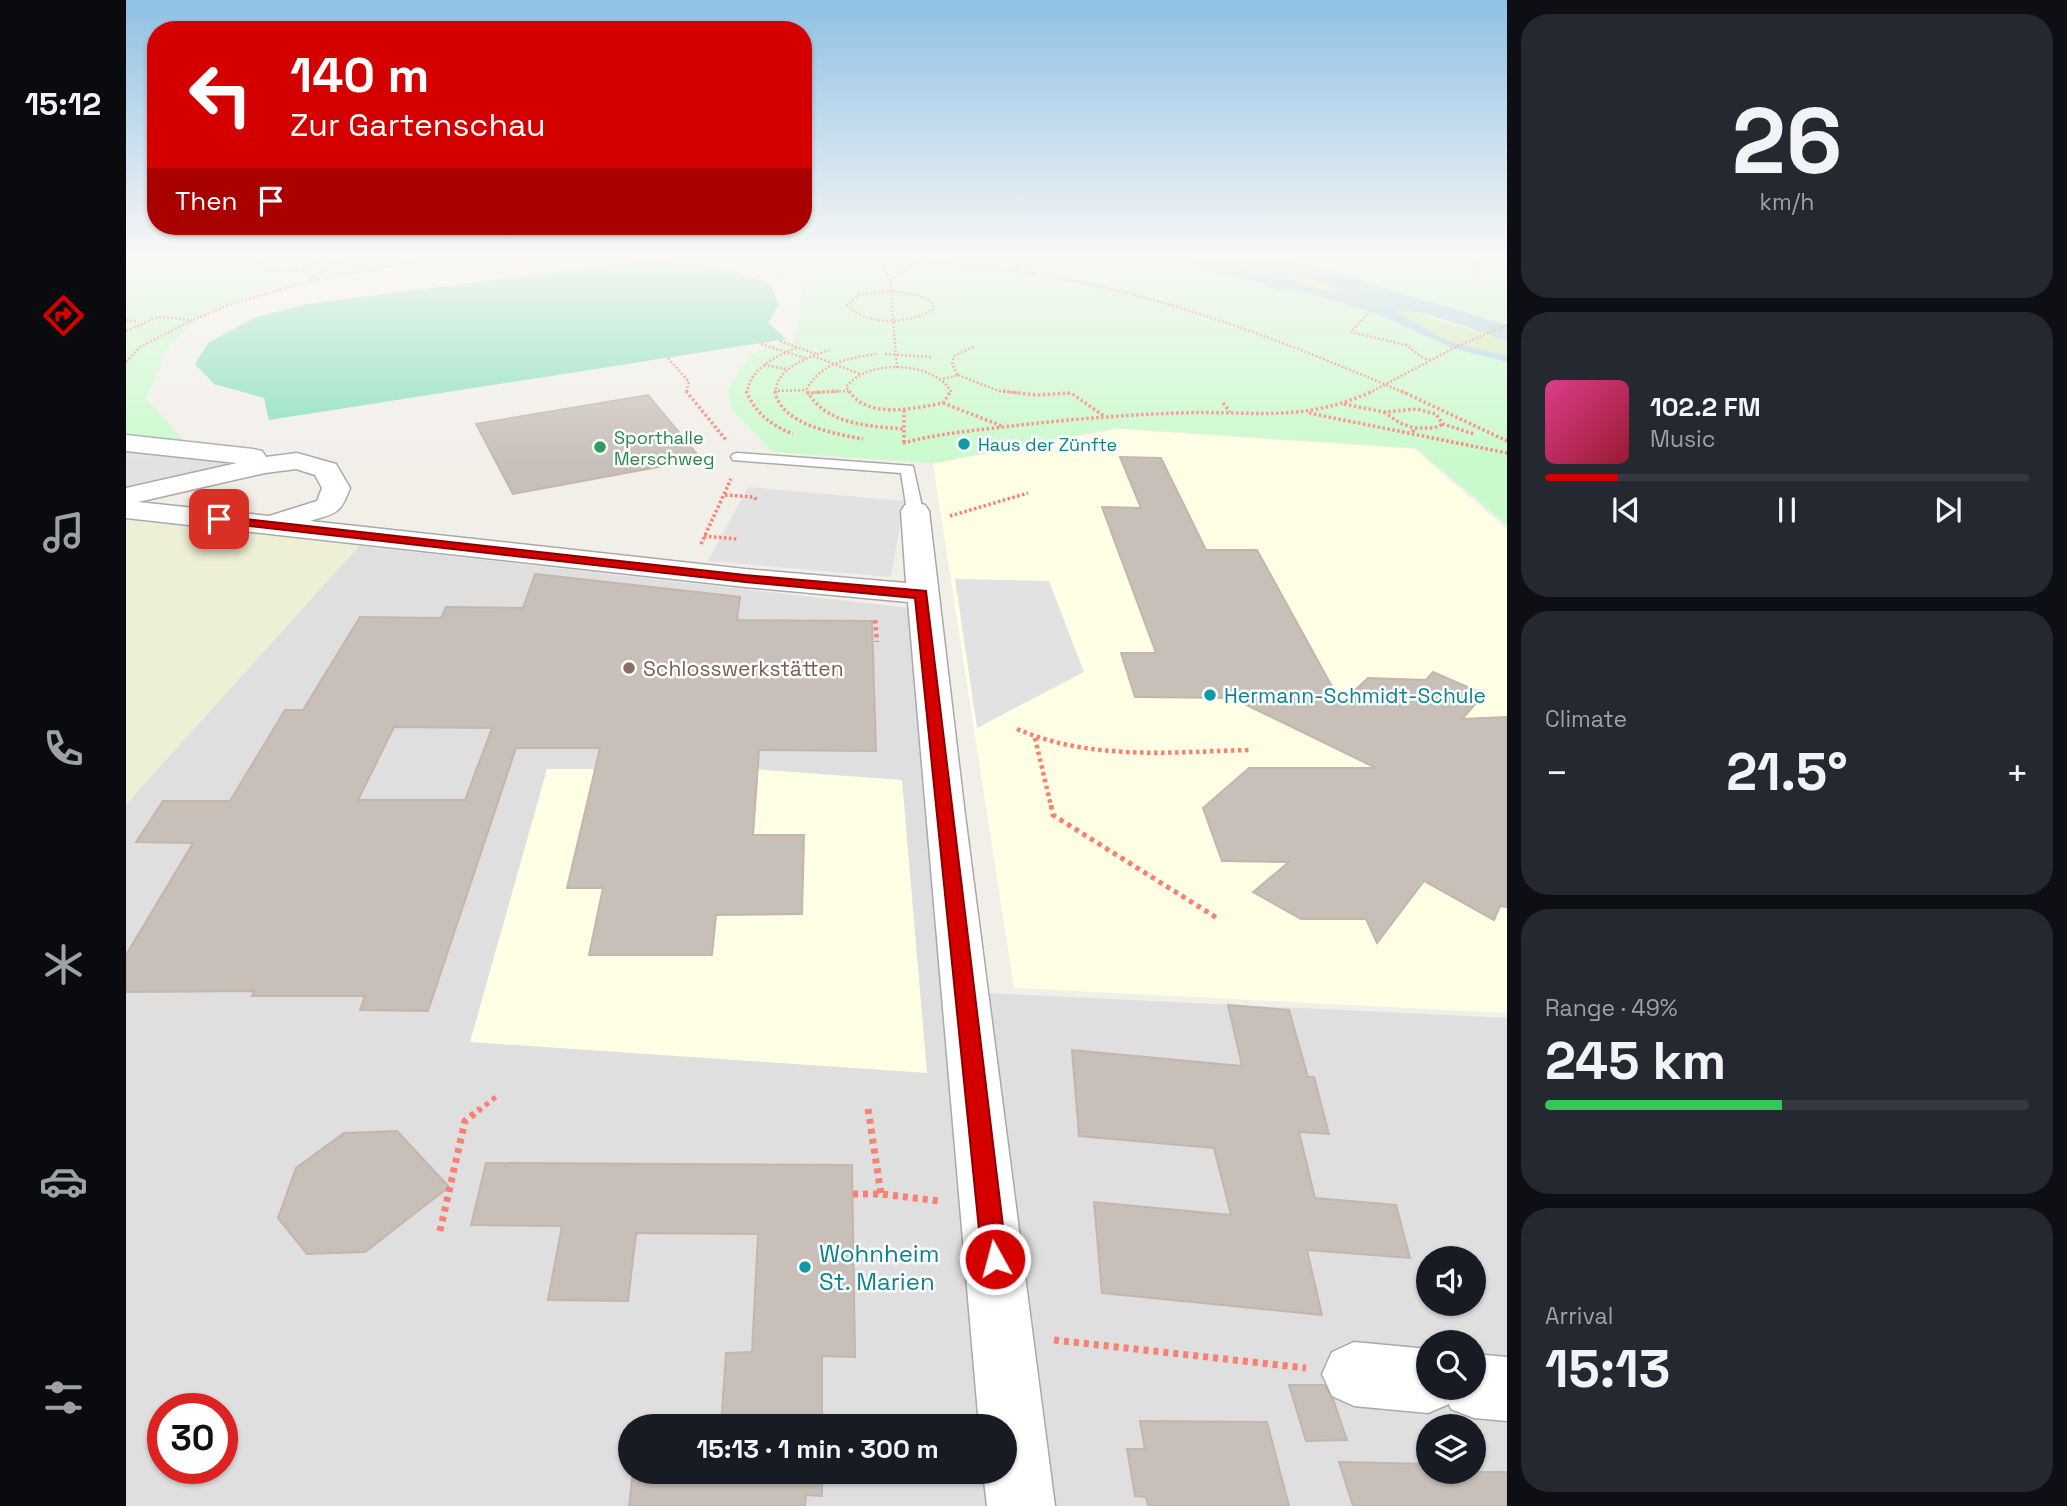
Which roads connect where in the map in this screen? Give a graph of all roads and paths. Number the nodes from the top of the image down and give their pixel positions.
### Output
1 (182, 325) edge
2 (892, 325) edge
3 (1233, 325) edge
4 (1357, 325) edge
5 (1507, 325) edge
6 (780, 341) dead end
7 (761, 344) dead end
8 (975, 346) dead end
9 (798, 347) junction
10 (829, 351) dead end
11 (786, 352) junction
12 (817, 354) junction
13 (885, 354) dead end
14 (895, 354) junction
15 (877, 355) dead end
16 (812, 356) junction
17 (932, 357) dead end
18 (667, 358) dead end
19 (806, 358) junction
20 (1431, 360) junction
21 (126, 362) edge
22 (834, 364) junction
23 (763, 365) junction
24 (897, 368) junction
25 (787, 370) junction
26 (861, 374) junction
27 (958, 375) junction
28 (942, 379) junction
29 (1391, 385) junction
30 (774, 391) junction
31 (848, 391) junction
32 (807, 392) junction
33 (1223, 402) dead end
34 (943, 403) junction
35 (1343, 404) junction
36 (904, 410) junction
37 (1443, 410) junction
38 (1231, 412) junction
39 (1384, 412) junction
40 (1304, 413) junction
41 (1436, 414) junction
42 (1104, 416) junction
43 (1443, 424) junction
44 (1006, 427) junction
45 (904, 429) junction
46 (1413, 430) junction
47 (1474, 434) dead end
48 (797, 436) dead end
49 (868, 440) dead end
50 (1507, 441) edge
51 (891, 442) dead end
52 (126, 443) edge
53 (904, 443) junction
54 (1507, 453) edge
55 (738, 457) junction
56 (297, 461) junction
57 (1028, 493) dead end
58 (725, 495) junction
59 (126, 496) edge
60 (758, 501) dead end
61 (126, 509) edge
62 (915, 513) junction
63 (266, 524) junction
64 (705, 536) junction
65 (737, 539) dead end
66 (685, 572) junction
67 (922, 594) junction
68 (1017, 729) dead end
69 (1035, 738) junction
70 (1250, 750) dead end
71 (1217, 918) dead end
72 (497, 1096) dead end
73 (869, 1109) dead end
74 (853, 1194) dead end
75 (881, 1194) junction
76 (988, 1207) junction
77 (439, 1231) dead end
78 (1004, 1336) junction
79 (1354, 1374) joint
80 (1416, 1380) edge
81 (1486, 1387) edge
82 (1507, 1389) edge
83 (1021, 1506) edge

1 - 21 path
2 - 14 path
3 - 29 path
4 - 20 path
5 - 20 path
6 - 9 path
7 - 11 path
8 - 27 path
9 - 11 path
9 - 12 path
10 - 12 path
11 - 19 path
11 - 23 path
12 - 16 path
13 - 14 path
14 - 17 path
14 - 24 path
15 - 22 path
16 - 19 path
16 - 22 path
18 - 55 path
19 - 25 path
20 - 29 path
22 - 26 path
22 - 32 path
23 - 25 path
23 - 48 path
24 - 26 path
24 - 28 path
25 - 30 path
26 - 31 path
27 - 28 path
27 - 42 path
28 - 34 path
29 - 35 path
29 - 37 path
30 - 32 path
30 - 49 path
31 - 32 path
31 - 36 path
32 - 45 path
33 - 38 path
34 - 36 path
34 - 44 path
35 - 39 path
35 - 40 path
36 - 45 path
37 - 41 path
37 - 50 path
38 - 40 path
38 - 42 path
39 - 41 path
39 - 46 path
40 - 46 path
41 - 43 path
42 - 44 path
43 - 46 path
43 - 47 path
44 - 53 path
45 - 53 path
46 - 54 path
51 - 53 path
52 - 56 street
55 - 58 path
55 - 62 lane
56 - 59 street
56 - 63 street
57 - 62 path
58 - 60 path
58 - 64 path
61 - 63 street
62 - 67 street
63 - 66 street
64 - 65 path
64 - 66 path
66 - 67 street
67 - 76 street
68 - 69 path
69 - 70 path
69 - 71 path
72 - 77 path
73 - 75 path
74 - 75 path
75 - 76 path
76 - 78 street
78 - 79 path
78 - 83 street
79 - 80 street
81 - 82 street

